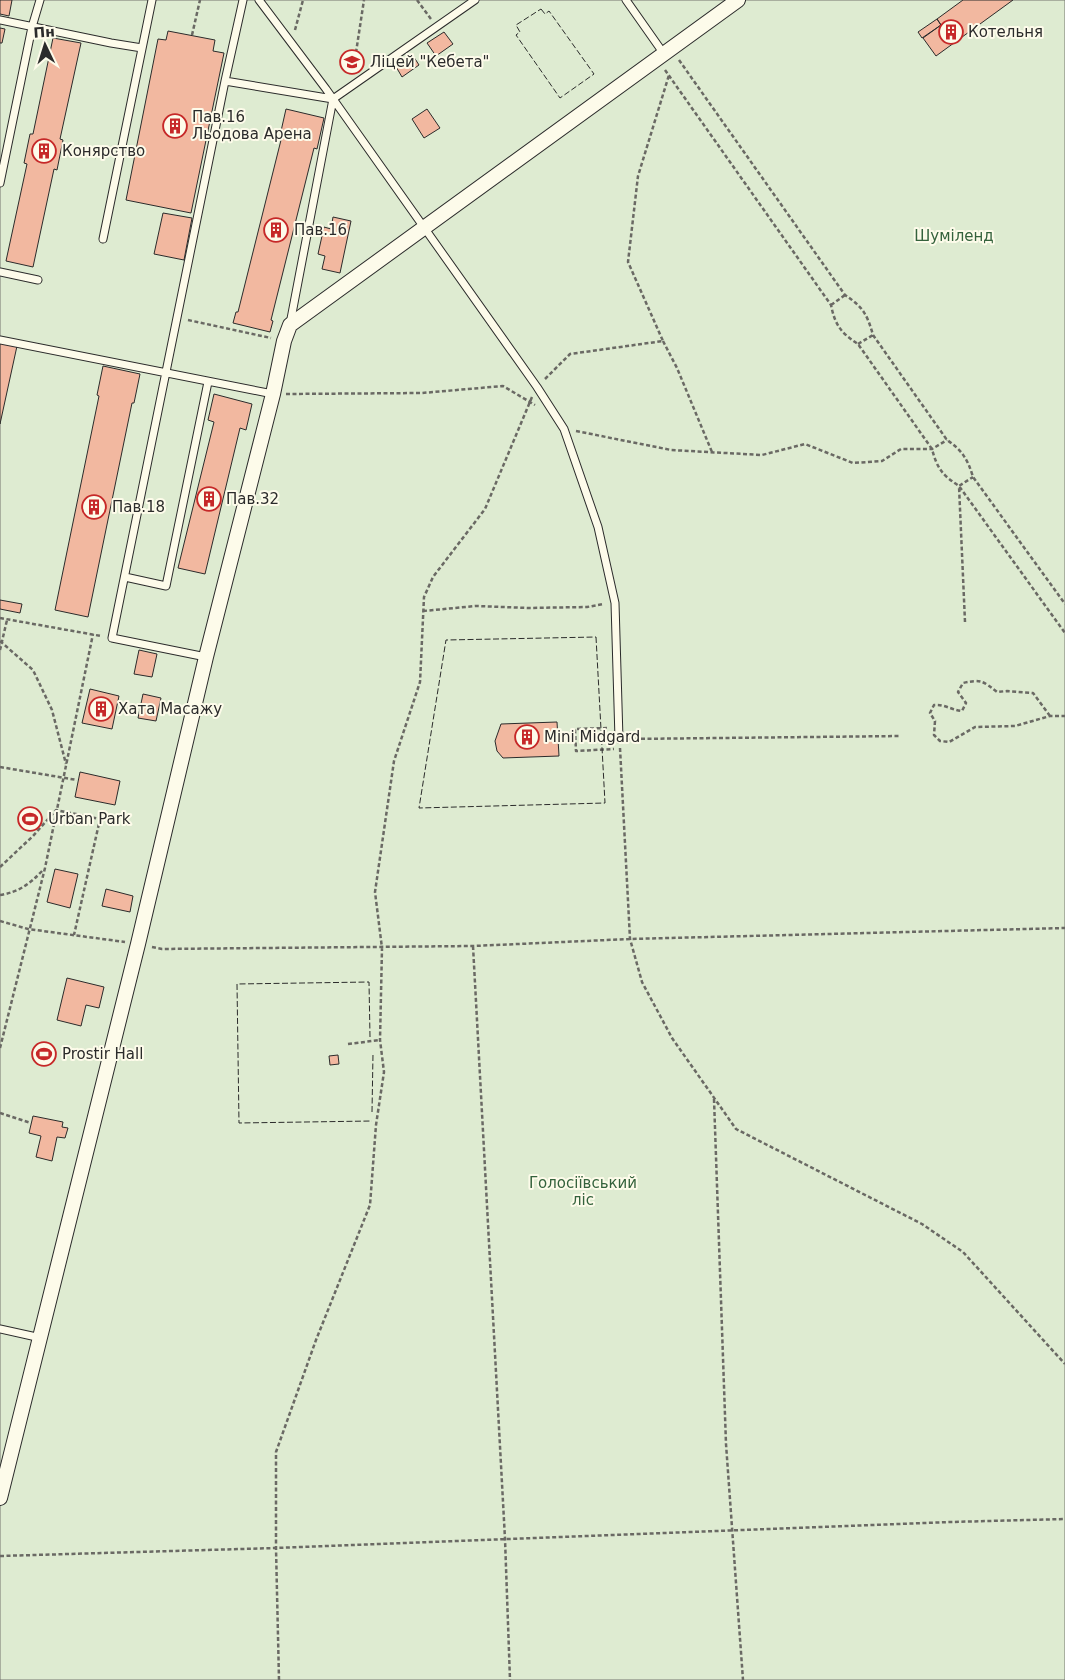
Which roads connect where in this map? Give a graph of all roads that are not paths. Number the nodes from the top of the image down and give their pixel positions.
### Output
1 (40, 0) edge
2 (152, 0) edge
3 (243, 0) edge
4 (260, 0) edge
5 (475, 0) edge
6 (626, 0) edge
7 (738, 0) edge
8 (0, 20) edge
9 (32, 27) junction
10 (142, 48) junction
11 (664, 53) junction
12 (225, 81) junction
13 (334, 99) junction
14 (0, 184) edge
15 (424, 228) junction
16 (103, 239) dead end
17 (0, 272) edge
18 (38, 280) dead end
19 (290, 325) junction
20 (0, 340) edge
21 (166, 374) junction
22 (208, 382) junction
23 (273, 394) junction
24 (125, 577) junction
25 (206, 657) junction
26 (619, 739) road end
27 (0, 1329) edge
28 (41, 1338) junction
29 (0, 1498) edge

1 - 9 lane
2 - 10 lane
3 - 12 lane
4 - 13 lane
5 - 13 lane
6 - 11 lane
7 - 11 street
8 - 9 lane
9 - 10 lane
9 - 14 lane
10 - 16 lane
11 - 15 street
12 - 13 lane
12 - 21 lane
13 - 15 lane
13 - 19 lane
15 - 19 street
15 - 26 lane
17 - 18 lane
19 - 23 street
20 - 21 lane
21 - 22 lane
21 - 24 lane
22 - 23 lane
22 - 24 lane
23 - 25 street
24 - 25 lane
25 - 28 street
27 - 28 lane
28 - 29 street

